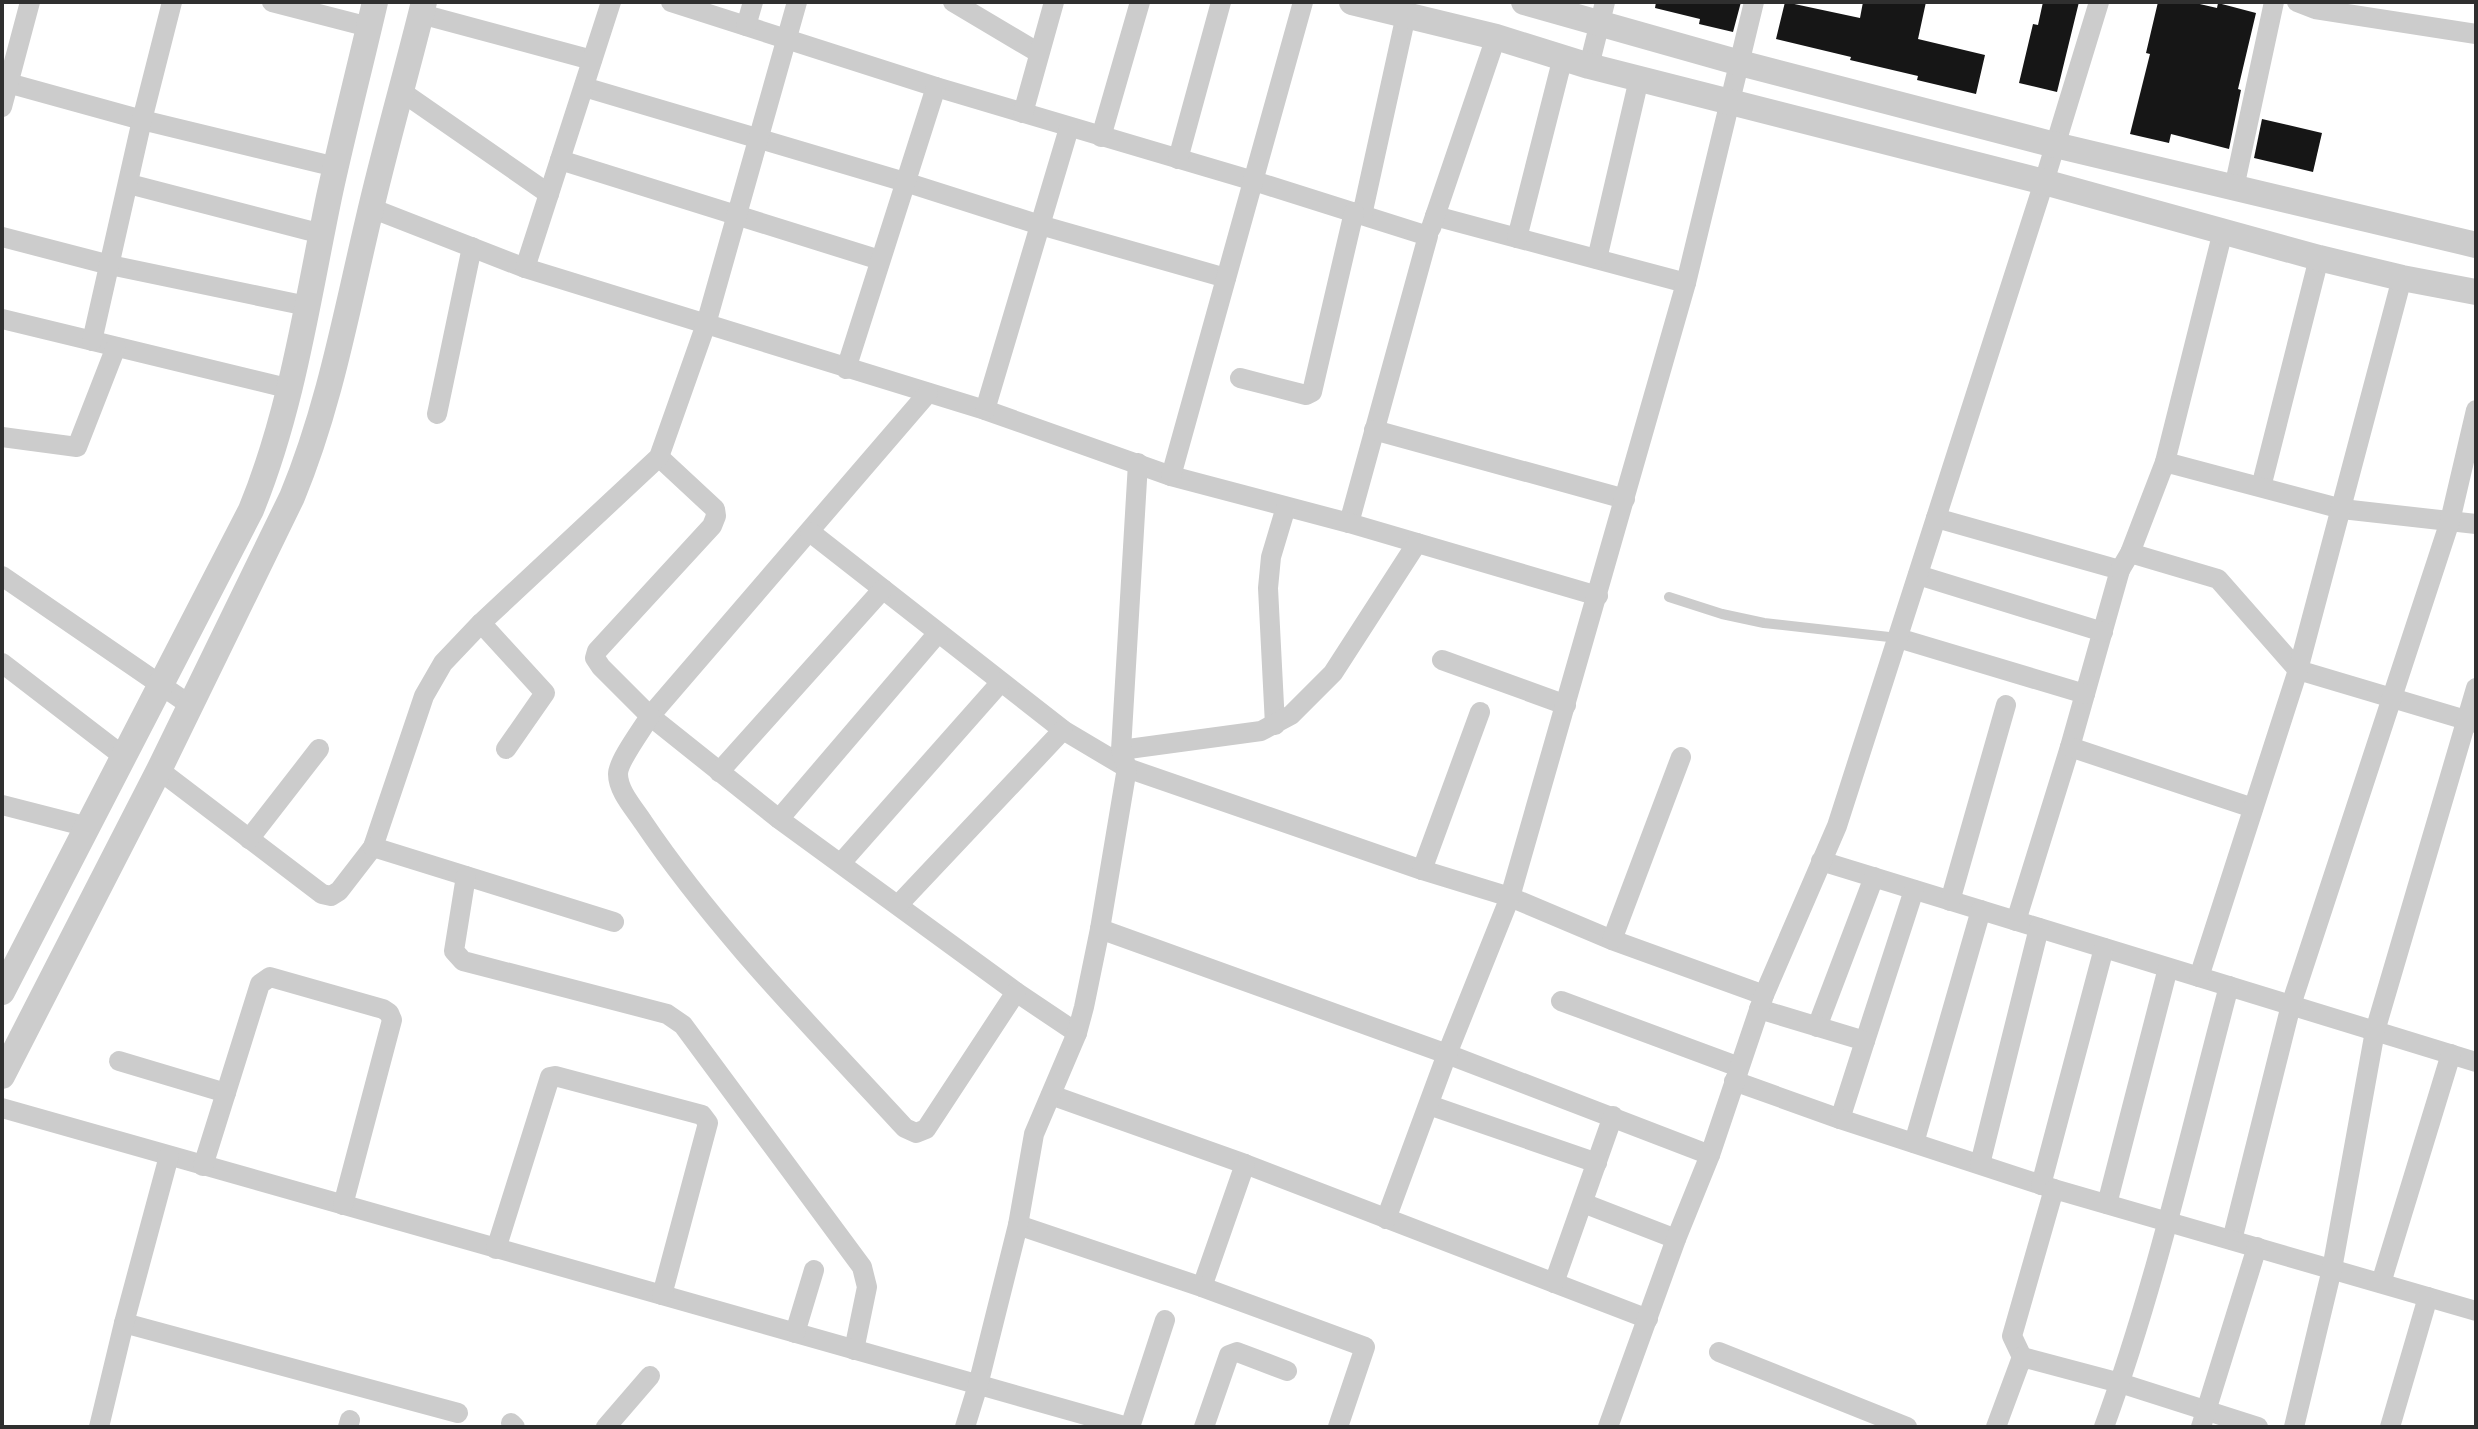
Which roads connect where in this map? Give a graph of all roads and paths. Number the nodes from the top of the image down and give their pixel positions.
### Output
1 (30, 2) edge
2 (172, 2) edge
3 (272, 2) edge
4 (611, 2) edge
5 (671, 2) edge
6 (753, 2) edge
7 (797, 2) edge
8 (953, 2) edge
9 (1054, 2) edge
10 (1140, 2) edge
11 (1221, 2) edge
12 (1303, 2) edge
13 (1352, 2) edge
14 (1524, 2) edge
15 (1754, 2) edge
16 (2099, 2) edge
17 (2274, 2) edge
18 (2297, 2) edge
19 (422, 8) edge
20 (2378, 10) edge
21 (1602, 12) edge
22 (372, 15) edge
23 (1406, 15) junction
24 (746, 26) junction
25 (2476, 34) edge
26 (1496, 37) junction
27 (785, 39) junction
28 (1039, 53) junction
29 (1563, 57) junction
30 (592, 60) junction
31 (1740, 63) junction
32 (1589, 66) junction
33 (1639, 79) junction
34 (8, 83) junction
35 (584, 87) junction
36 (936, 87) junction
37 (402, 92) junction
38 (1731, 104) junction
39 (2, 107) edge
40 (1023, 113) junction
41 (142, 120) junction
42 (1069, 128) junction
43 (1101, 137) junction
44 (757, 138) junction
45 (2055, 145) junction
46 (1178, 159) junction
47 (560, 160) junction
48 (336, 167) junction
49 (1254, 181) junction
50 (905, 182) junction
51 (2044, 182) junction
52 (129, 184) junction
53 (2234, 188) junction
54 (549, 194) junction
55 (371, 208) junction
56 (1358, 213) junction
57 (736, 214) junction
58 (1435, 216) junction
59 (1040, 225) junction
60 (2223, 231) junction
61 (322, 234) junction
62 (1428, 236) junction
63 (2, 237) edge
64 (1517, 238) junction
65 (2476, 245) edge
66 (472, 247) junction
67 (2319, 258) junction
68 (1597, 259) junction
69 (880, 260) junction
70 (110, 265) junction
71 (525, 268) junction
72 (1226, 278) junction
73 (2402, 278) junction
74 (1686, 283) junction
75 (2476, 292) edge
76 (307, 306) junction
77 (2, 319) edge
78 (706, 324) junction
79 (92, 341) junction
80 (116, 347) junction
81 (846, 369) junction
82 (1240, 378) dead end
83 (291, 389) junction
84 (928, 393) junction
85 (985, 410) junction
86 (2476, 410) edge
87 (437, 414) dead end
88 (1374, 430) junction
89 (2, 437) edge
90 (659, 457) junction
91 (2165, 462) junction
92 (1138, 463) junction
93 (1171, 476) junction
94 (2261, 487) junction
95 (1625, 499) junction
96 (1286, 507) junction
97 (2342, 509) junction
98 (1936, 518) junction
99 (2450, 521) junction
100 (1349, 523) junction
101 (2476, 524) edge
102 (810, 532) junction
103 (1417, 543) junction
104 (2125, 561) junction
105 (1918, 575) junction
106 (2, 576) edge
107 (883, 589) junction
108 (1598, 596) junction
109 (1669, 597) dead end
110 (481, 623) junction
111 (2103, 632) junction
112 (938, 633) junction
113 (1898, 638) junction
114 (1442, 660) dead end
115 (2298, 670) junction
116 (5, 672) edge
117 (1001, 682) junction
118 (159, 684) junction
119 (2476, 688) edge
120 (2085, 694) junction
121 (2391, 697) junction
122 (190, 705) junction
123 (1566, 705) junction
124 (2006, 705) dead end
125 (1480, 712) dead end
126 (650, 716) junction
127 (2472, 721) edge
128 (1275, 725) junction
129 (1063, 730) junction
130 (2070, 747) junction
131 (319, 749) dead end
132 (506, 749) dead end
133 (123, 756) junction
134 (1681, 757) dead end
135 (1124, 759) junction
136 (159, 770) junction
137 (719, 772) junction
138 (7, 803) edge
139 (2253, 808) junction
140 (779, 819) junction
141 (88, 827) junction
142 (249, 839) junction
143 (373, 847) junction
144 (1821, 861) junction
145 (841, 863) junction
146 (1422, 870) junction
147 (466, 876) junction
148 (1874, 877) junction
149 (1914, 890) junction
150 (1510, 897) junction
151 (1950, 901) junction
152 (898, 905) junction
153 (1981, 910) junction
154 (2016, 921) junction
155 (614, 922) dead end
156 (2039, 928) junction
157 (1100, 929) junction
158 (1612, 940) junction
159 (2104, 948) junction
160 (11, 958) edge
161 (2168, 968) junction
162 (2199, 977) junction
163 (2229, 986) junction
164 (2, 992) edge
165 (1016, 992) junction
166 (1561, 1001) dead end
167 (1762, 1002) junction
168 (2291, 1005) junction
169 (1817, 1027) junction
170 (2375, 1031) junction
171 (1077, 1033) junction
172 (1865, 1041) junction
173 (1447, 1054) junction
174 (2451, 1054) junction
175 (119, 1061) dead end
176 (2476, 1062) edge
177 (1736, 1074) junction
178 (2, 1076) edge
179 (226, 1093) junction
180 (1051, 1095) junction
181 (1429, 1105) junction
182 (2, 1108) edge
183 (1613, 1116) junction
184 (1840, 1119) junction
185 (1914, 1143) junction
186 (1710, 1155) junction
187 (169, 1156) junction
188 (1597, 1163) junction
189 (1245, 1164) junction
190 (1980, 1164) junction
191 (203, 1166) junction
192 (2048, 1187) junction
193 (1583, 1203) junction
194 (2107, 1204) junction
195 (343, 1205) junction
196 (1386, 1219) junction
197 (2167, 1221) junction
198 (1018, 1225) junction
199 (1676, 1239) junction
200 (2232, 1240) junction
201 (2257, 1247) junction
202 (496, 1249) junction
203 (2332, 1269) junction
204 (814, 1270) dead end
205 (1554, 1283) junction
206 (2381, 1283) junction
207 (1202, 1287) junction
208 (662, 1295) junction
209 (2428, 1297) junction
210 (2476, 1311) edge
211 (1648, 1319) junction
212 (1165, 1320) dead end
213 (124, 1323) junction
214 (795, 1333) junction
215 (854, 1350) junction
216 (1719, 1352) dead end
217 (2022, 1357) junction
218 (1287, 1371) dead end
219 (650, 1376) dead end
220 (2120, 1383) junction
221 (978, 1385) junction
222 (458, 1413) dead end
223 (2203, 1420) edge
224 (99, 1427) edge
225 (606, 1427) edge
226 (965, 1427) edge
227 (1129, 1427) edge
228 (1204, 1427) edge
229 (1338, 1427) edge
230 (1608, 1427) edge
231 (1907, 1427) edge
232 (1996, 1427) edge
233 (2104, 1427) edge
234 (2258, 1427) edge
235 (2294, 1427) edge
236 (2390, 1427) edge

1 - 34 street
2 - 41 street
3 - 22 street
4 - 30 street
5 - 24 street
6 - 24 street
7 - 27 street
8 - 28 street
9 - 28 street
10 - 43 street
11 - 46 street
12 - 49 street
13 - 23 street
14 - 21 street
15 - 31 street
16 - 45 street
17 - 53 street
18 - 20 street
19 - 30 street
19 - 37 street
20 - 25 street
21 - 31 street
21 - 32 street
22 - 48 street
23 - 26 street
23 - 56 street
24 - 27 street
26 - 29 street
26 - 58 street
27 - 36 street
27 - 44 street
28 - 40 street
29 - 32 street
29 - 64 street
30 - 35 street
31 - 38 street
31 - 45 street
32 - 33 street
33 - 38 street
33 - 68 street
34 - 39 street
34 - 41 street
35 - 44 street
35 - 47 street
36 - 40 street
36 - 50 street
37 - 54 street
37 - 55 street
38 - 51 street
38 - 74 street
40 - 42 street
41 - 48 street
41 - 52 street
42 - 43 street
42 - 59 street
43 - 46 street
44 - 50 street
44 - 57 street
45 - 51 street
45 - 53 street
46 - 49 street
47 - 54 street
47 - 57 street
48 - 61 street
49 - 56 street
49 - 72 street
50 - 59 street
50 - 69 street
51 - 60 street
51 - 98 street
52 - 61 street
52 - 70 street
53 - 65 street
54 - 71 street
55 - 66 street
55 - 122 street
56 - 62 street
56 - 82 street
57 - 69 street
57 - 78 street
58 - 62 street
58 - 64 street
59 - 72 street
59 - 85 street
60 - 67 street
60 - 91 street
61 - 76 street
62 - 88 street
63 - 70 street
64 - 68 street
66 - 71 street
66 - 87 street
67 - 73 street
67 - 94 street
68 - 74 street
69 - 81 street
70 - 76 street
70 - 79 street
71 - 78 street
72 - 93 street
73 - 75 street
73 - 97 street
74 - 95 street
76 - 83 street
77 - 79 street
78 - 81 street
78 - 90 street
79 - 80 street
80 - 83 street
80 - 89 street
81 - 84 street
83 - 118 street
84 - 85 street
84 - 102 street
85 - 92 street
86 - 99 street
88 - 95 street
88 - 100 street
90 - 110 street
90 - 126 street
91 - 94 street
91 - 104 street
92 - 93 street
92 - 135 street
93 - 96 street
94 - 97 street
95 - 108 street
96 - 100 street
96 - 128 street
97 - 99 street
97 - 115 street
98 - 104 street
98 - 105 street
99 - 101 street
99 - 121 street
100 - 103 street
102 - 107 street
102 - 126 street
103 - 108 street
103 - 128 street
104 - 111 street
104 - 115 street
105 - 111 street
105 - 113 street
106 - 118 street
107 - 112 street
107 - 137 street
108 - 123 street
109 - 113 lane
110 - 132 street
110 - 143 street
111 - 120 street
112 - 117 street
112 - 140 street
113 - 120 street
113 - 144 street
114 - 123 street
115 - 121 street
115 - 139 street
116 - 133 street
117 - 129 street
117 - 145 street
118 - 122 street
118 - 133 street
119 - 127 street
120 - 130 street
121 - 127 street
121 - 168 street
122 - 136 street
123 - 150 street
124 - 151 street
125 - 146 street
126 - 137 street
126 - 165 street
127 - 170 street
128 - 135 street
129 - 135 street
129 - 152 street
130 - 139 street
130 - 154 street
131 - 142 street
133 - 141 street
134 - 158 street
135 - 146 street
135 - 157 street
136 - 142 street
136 - 178 street
137 - 140 street
138 - 141 street
139 - 162 street
140 - 145 street
141 - 160 street
142 - 143 street
143 - 147 street
144 - 148 street
144 - 167 street
145 - 152 street
146 - 150 street
147 - 155 street
147 - 215 street
148 - 149 street
148 - 169 street
149 - 151 street
149 - 172 street
150 - 158 street
150 - 173 street
151 - 153 street
152 - 165 street
153 - 154 street
153 - 185 street
154 - 156 street
156 - 159 street
156 - 190 street
157 - 171 street
157 - 173 street
158 - 167 street
159 - 161 street
159 - 192 street
160 - 164 street
161 - 162 street
161 - 194 street
162 - 163 street
163 - 168 street
163 - 197 street
165 - 171 street
166 - 177 street
167 - 169 street
167 - 177 street
168 - 170 street
168 - 200 street
169 - 172 street
170 - 174 street
170 - 203 street
171 - 180 street
172 - 184 street
173 - 181 street
173 - 183 street
174 - 176 street
174 - 206 street
175 - 179 street
177 - 184 street
177 - 186 street
179 - 191 street
179 - 195 street
180 - 189 street
180 - 198 street
181 - 188 street
181 - 196 street
182 - 187 street
183 - 186 street
183 - 188 street
184 - 185 street
185 - 190 street
186 - 199 street
187 - 191 street
187 - 213 street
188 - 193 street
189 - 196 street
189 - 207 street
190 - 192 street
191 - 195 street
192 - 194 street
192 - 217 street
193 - 199 street
193 - 205 street
194 - 197 street
195 - 202 street
196 - 205 street
197 - 200 street
197 - 220 street
198 - 207 street
198 - 221 street
199 - 211 street
200 - 201 street
201 - 203 street
201 - 223 street
202 - 208 street
202 - 208 street
203 - 206 street
203 - 235 street
204 - 214 street
205 - 211 street
206 - 209 street
207 - 229 street
208 - 214 street
209 - 210 street
209 - 236 street
211 - 230 street
212 - 227 street
213 - 222 street
213 - 224 street
214 - 215 street
215 - 221 street
216 - 231 street
217 - 220 street
217 - 232 street
218 - 228 street
219 - 225 street
220 - 223 street
220 - 233 street
221 - 226 street
221 - 227 street
223 - 234 street

